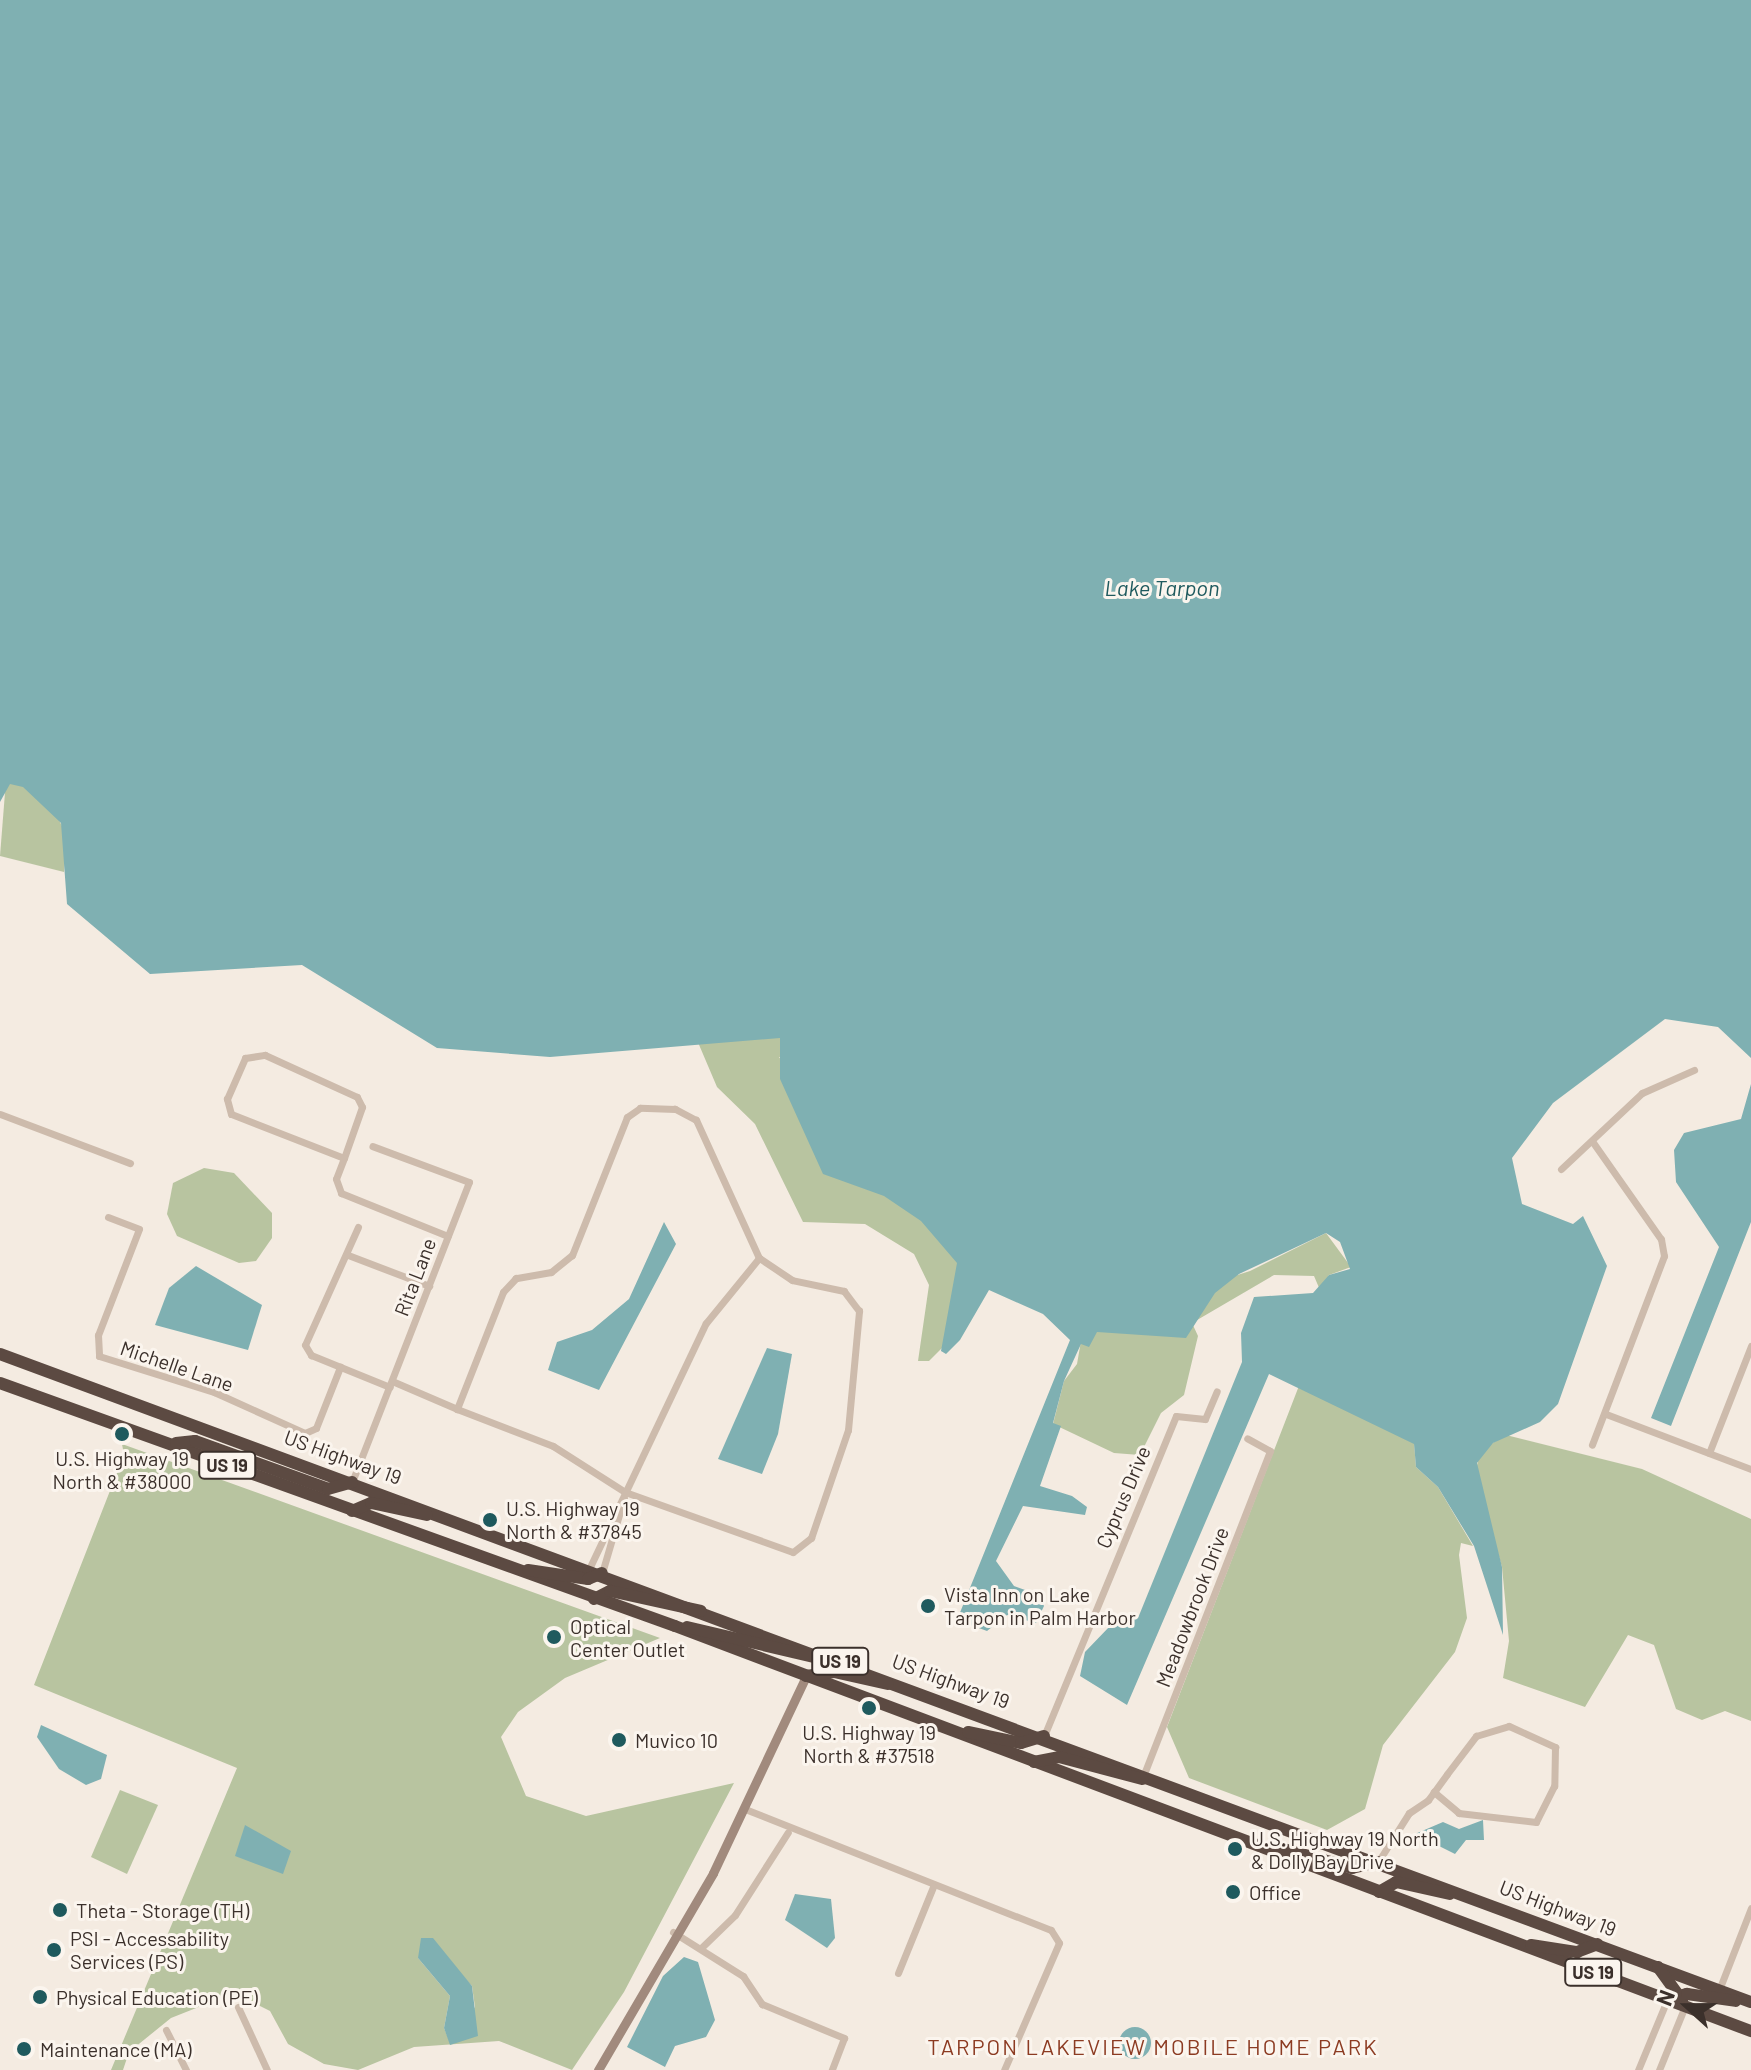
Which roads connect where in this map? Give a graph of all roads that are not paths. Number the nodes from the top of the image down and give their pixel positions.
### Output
1 (1694, 1070) dead end
2 (0, 1114) edge
3 (1592, 1141) junction
4 (372, 1146) dead end
5 (344, 1158) junction
6 (130, 1163) dead end
7 (1561, 1169) dead end
8 (108, 1217) dead end
9 (358, 1227) dead end
10 (448, 1236) junction
11 (348, 1255) junction
12 (759, 1258) junction
13 (429, 1286) junction
14 (1751, 1346) edge
15 (0, 1354) edge
16 (340, 1367) junction
17 (0, 1383) edge
18 (391, 1384) junction
19 (1217, 1391) dead end
20 (457, 1409) junction
21 (1606, 1414) junction
22 (1247, 1438) dead end
23 (169, 1443) junction
24 (1592, 1445) dead end
25 (1709, 1453) junction
26 (1751, 1469) edge
27 (352, 1482) junction
28 (625, 1492) junction
29 (352, 1511) junction
30 (450, 1518) junction
31 (509, 1568) junction
32 (596, 1571) junction
33 (594, 1599) junction
34 (704, 1610) junction
35 (675, 1626) junction
36 (845, 1662) junction
37 (806, 1676) junction
38 (911, 1687) junction
39 (949, 1730) junction
40 (1044, 1736) junction
41 (1034, 1762) junction
42 (1144, 1774) junction
43 (1176, 1786) junction
44 (1434, 1792) junction
45 (745, 1809) junction
46 (788, 1832) junction
47 (1249, 1843) junction
48 (1378, 1862) junction
49 (933, 1887) junction
50 (1379, 1892) junction
51 (1473, 1898) junction
52 (1751, 1908) edge
53 (673, 1932) junction
54 (1519, 1944) junction
55 (1598, 1944) junction
56 (701, 1948) junction
57 (1658, 1967) junction
58 (898, 1973) dead end
59 (1719, 1990) junction
60 (1677, 2000) junction
61 (1751, 2002) edge
62 (238, 2007) dead end
63 (166, 2030) dead end
64 (1751, 2031) edge
65 (1650, 2041) junction
66 (1668, 2049) junction
67 (186, 2070) edge
68 (267, 2070) edge
69 (598, 2070) edge
70 (832, 2070) edge
71 (1004, 2070) edge
72 (1638, 2070) edge
73 (1659, 2070) edge

1 - 3 street
2 - 6 street
3 - 7 street
3 - 21 street
4 - 10 street, Rita Lane
5 - 5 street
5 - 10 street
8 - 16 street, Michelle Lane
9 - 11 street
10 - 13 street, Rita Lane
11 - 13 street
11 - 16 street
12 - 20 street
12 - 28 street
12 - 28 street
13 - 18 street, Rita Lane
14 - 25 street
15 - 27 highway, US Highway 19 / US 19
16 - 18 street
17 - 23 highway, US 19
18 - 20 street
18 - 27 street, Rita Lane
19 - 40 street, Cyprus Drive
20 - 28 street
21 - 24 street
21 - 25 street
22 - 42 street, Meadowbrook Drive
23 - 27 highway
23 - 29 highway, US 19
25 - 26 street
27 - 30 highway, US Highway 19 / US 19
28 - 32 street
28 - 32 street
29 - 30 highway
29 - 31 highway, US 19
30 - 32 highway, US Highway 19 / US 19
31 - 32 highway
31 - 33 highway, US 19
32 - 34 highway, US Highway 19 / US 19
33 - 34 highway
33 - 35 highway, US 19
34 - 36 highway, US Highway 19 / US 19
35 - 36 highway
35 - 37 highway, US 19
36 - 38 highway, US Highway 19 / US 19
37 - 38 highway
37 - 39 highway, US 19
37 - 45 street
38 - 40 highway, US Highway 19 / US 19
39 - 40 highway
39 - 41 highway, US 19
40 - 42 highway, US Highway 19 / US 19
41 - 43 highway
41 - 47 highway, US 19
42 - 43 highway, US Highway 19 / US 19
43 - 48 highway, US Highway 19 / US 19
44 - 44 street
44 - 48 street
45 - 46 street
45 - 53 street
46 - 49 street
46 - 56 street
47 - 48 highway
47 - 50 highway, US 19
48 - 51 highway, US Highway 19 / US 19
49 - 58 street
49 - 71 street
50 - 51 highway
50 - 54 highway, US 19
51 - 55 highway, US Highway 19 / US 19
52 - 59 street
53 - 56 street
53 - 69 street
54 - 55 highway
54 - 60 highway, US 19
55 - 57 highway, US Highway 19 / US 19
56 - 70 street
57 - 59 highway, US Highway 19 / US 19
57 - 60 highway
59 - 61 highway, US Highway 19 / US 19
60 - 61 highway
60 - 64 highway, US 19
60 - 65 street
60 - 66 street
62 - 68 street
63 - 67 street
65 - 66 street
65 - 72 street
66 - 73 street

